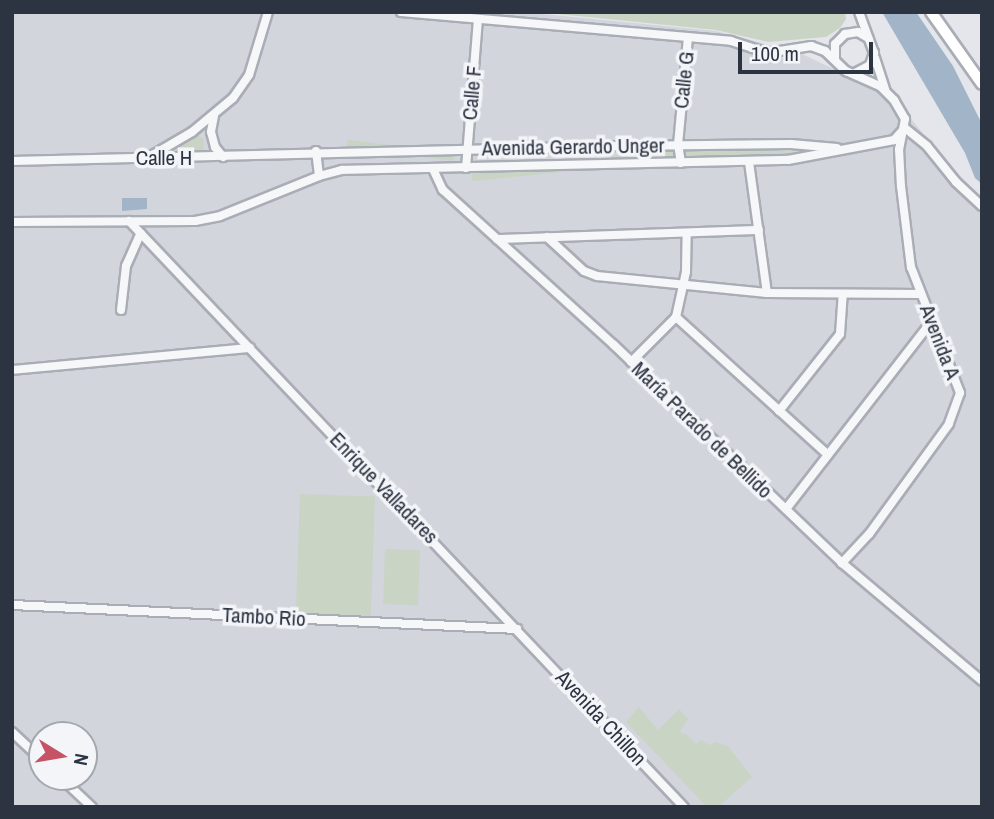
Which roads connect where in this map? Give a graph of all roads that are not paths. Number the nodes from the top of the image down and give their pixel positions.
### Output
1 (268, 12) edge
2 (401, 12) edge
3 (859, 12) edge
4 (931, 12) edge
5 (478, 19) junction
6 (845, 34) junction
7 (688, 38) junction
8 (870, 40) junction
9 (874, 53) junction
10 (836, 63) junction
11 (852, 73) junction
12 (982, 84) edge
13 (887, 91) junction
14 (214, 116) junction
15 (905, 128) junction
16 (678, 145) junction
17 (468, 149) junction
18 (854, 149) junction
19 (316, 151) junction
20 (342, 151) junction
21 (151, 156) junction
22 (223, 157) junction
23 (12, 161) edge
24 (750, 162) junction
25 (681, 163) junction
26 (466, 168) junction
27 (433, 169) junction
28 (342, 170) junction
29 (319, 176) junction
30 (982, 206) edge
31 (129, 221) junction
32 (12, 222) edge
33 (759, 230) junction
34 (141, 233) junction
35 (687, 233) junction
36 (547, 237) junction
37 (497, 239) junction
38 (683, 285) junction
39 (767, 293) junction
40 (921, 294) junction
41 (843, 295) junction
42 (121, 310) dead end
43 (676, 317) junction
44 (932, 322) junction
45 (250, 348) junction
46 (631, 362) junction
47 (12, 370) edge
48 (779, 411) junction
49 (828, 455) junction
50 (786, 509) junction
51 (842, 563) junction
52 (12, 605) edge
53 (517, 629) junction
54 (982, 681) edge
55 (12, 732) edge
56 (28, 747) edge
57 (75, 791) edge
58 (92, 807) edge
59 (684, 807) edge

1 - 14 street
2 - 5 street
3 - 6 street
3 - 8 street
4 - 12 main road
5 - 7 street
5 - 17 street, Calle F
6 - 8 street
6 - 10 street
7 - 10 street
7 - 16 street, Calle G
8 - 9 street
9 - 11 street
9 - 13 street
10 - 11 street
11 - 13 street
13 - 15 street
14 - 21 street
14 - 22 street
15 - 18 street, Avenida Gerardo Unger
15 - 30 street
15 - 40 street, Avenida A
16 - 17 street, Avenida Gerardo Unger
16 - 18 street, Avenida Gerardo Unger
16 - 25 street, Calle G
17 - 20 street, Avenida Gerardo Unger
17 - 26 street, Calle F
18 - 24 street, Avenida Gerardo Unger
19 - 20 street, Avenida Gerardo Unger
19 - 22 street, Calle H
19 - 29 street
20 - 28 street
21 - 22 street, Calle H
21 - 23 street, Calle H
24 - 25 street, Avenida Gerardo Unger
24 - 33 street
25 - 26 street, Avenida Gerardo Unger
26 - 27 street, Avenida Gerardo Unger
27 - 28 street, Avenida Gerardo Unger
27 - 37 street, María Parado de Bellido
28 - 29 street, Avenida Gerardo Unger
29 - 31 street, Avenida Gerardo Unger
31 - 32 street, Avenida Gerardo Unger
31 - 34 street, Enrique Valladares
33 - 35 street
33 - 39 street
34 - 42 street
34 - 45 street, Enrique Valladares
35 - 36 street
35 - 38 street
36 - 37 street
36 - 38 street
37 - 46 street, María Parado de Bellido
38 - 39 street
38 - 43 street
39 - 41 street
40 - 41 street
40 - 44 street, Avenida A
41 - 48 street
43 - 46 street
43 - 48 street
44 - 49 street
44 - 51 street, Avenida A
45 - 47 street
45 - 53 street, Enrique Valladares
46 - 50 street, María Parado de Bellido
48 - 49 street
49 - 50 street
50 - 51 street, María Parado de Bellido
51 - 54 street, María Parado de Bellido
52 - 53 street, Tambo Rio
53 - 59 street, Avenida Chillon
55 - 56 street
57 - 58 street

